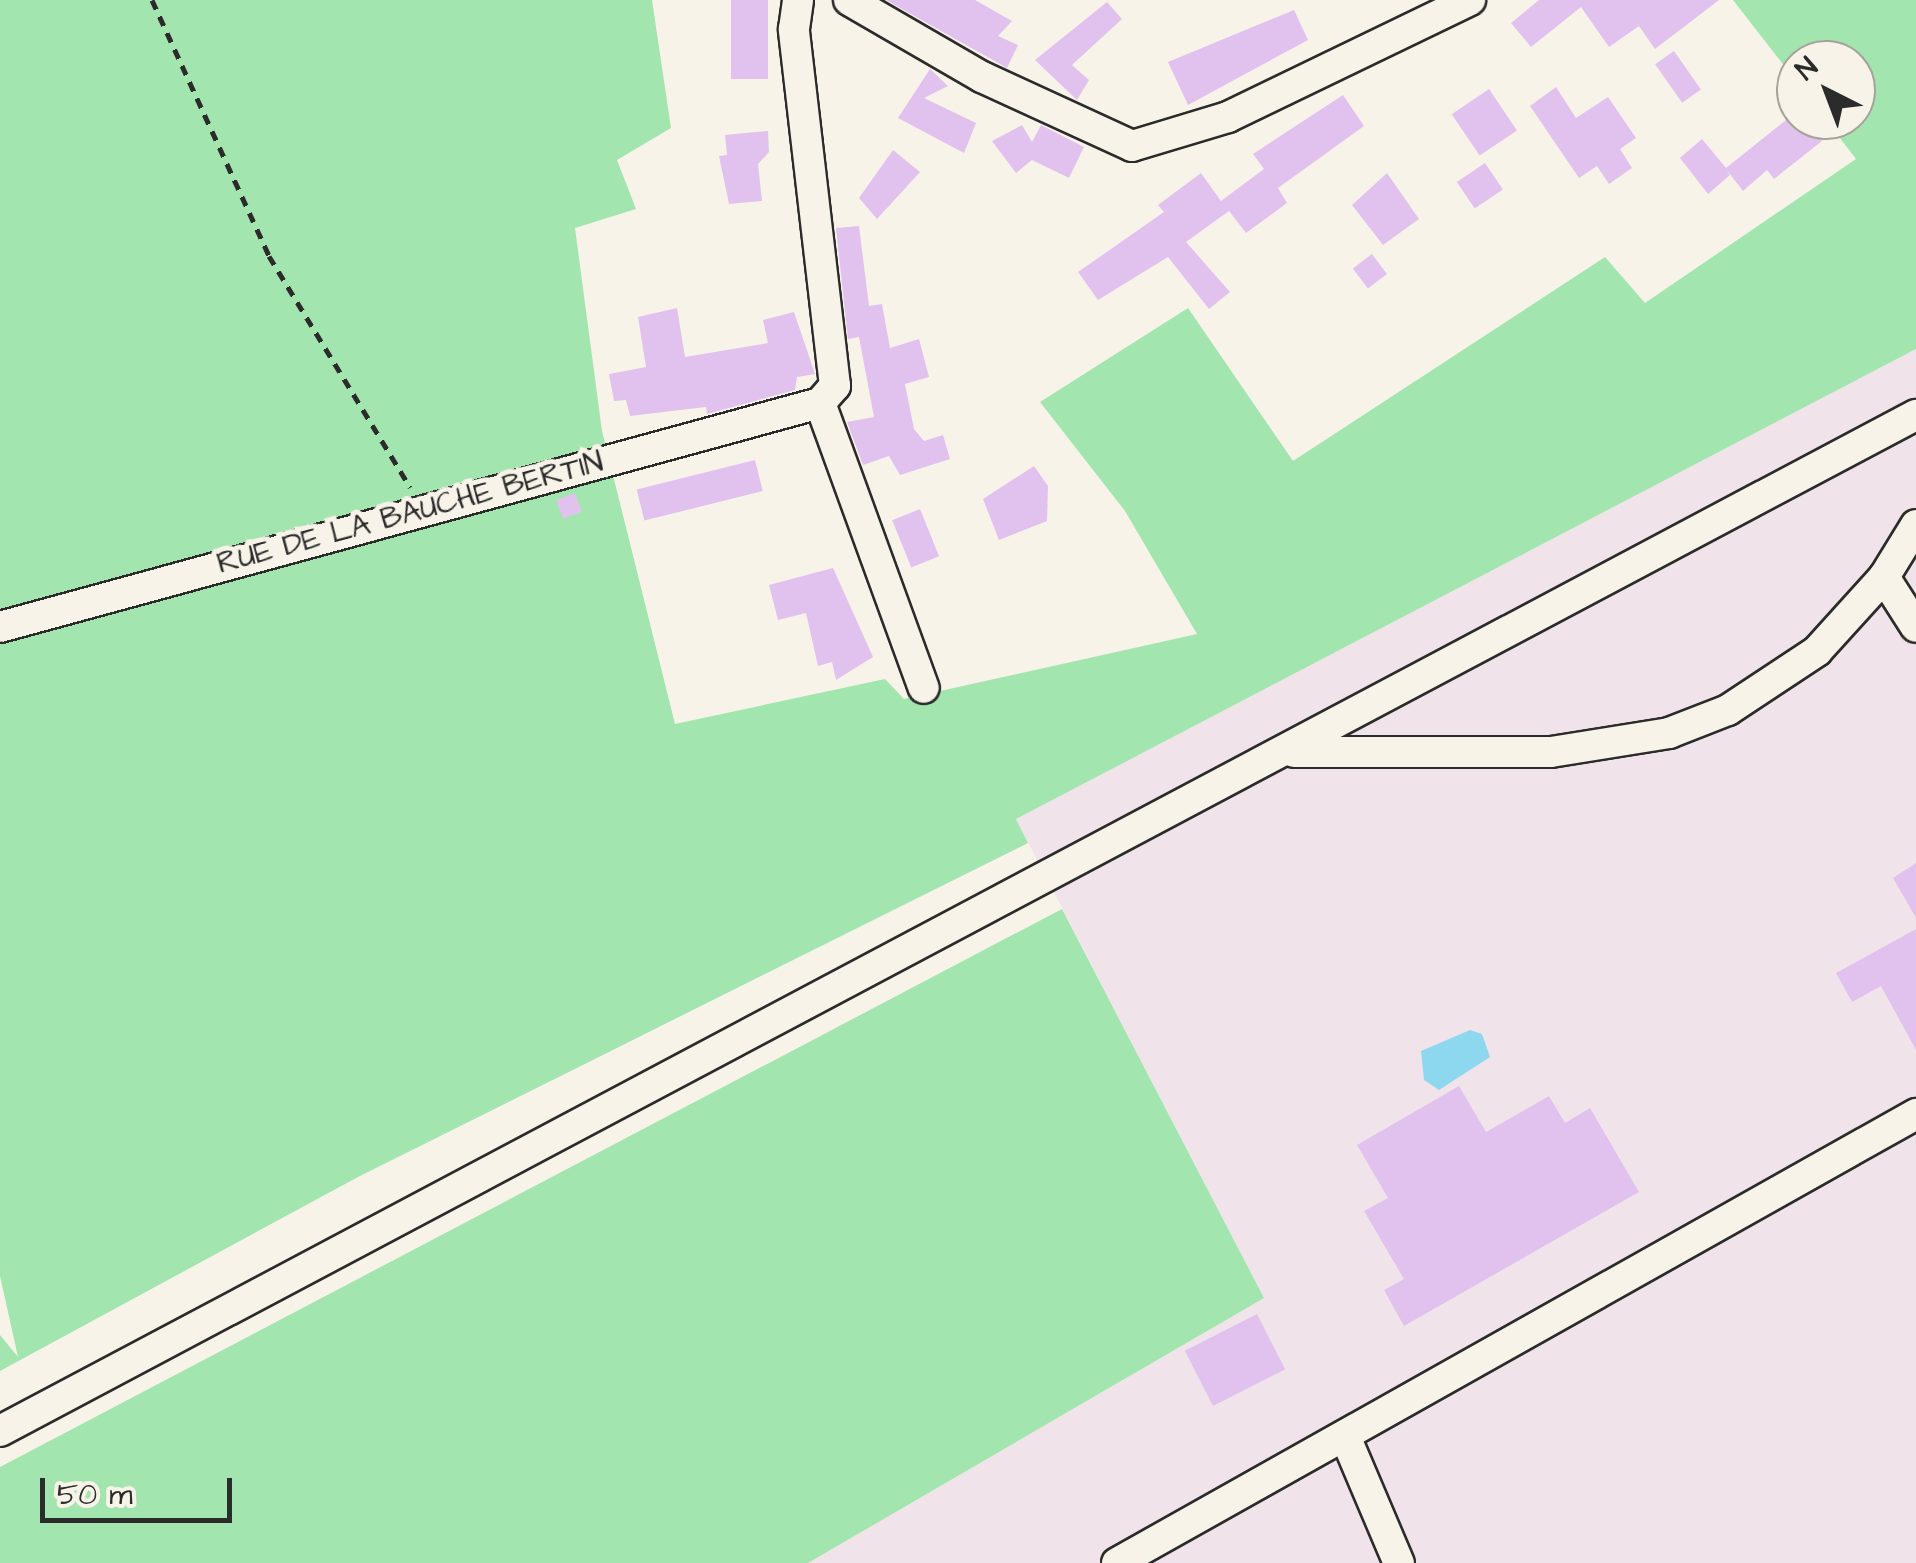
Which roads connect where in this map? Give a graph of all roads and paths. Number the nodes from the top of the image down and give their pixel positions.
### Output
1 (152, 0) edge
2 (798, 0) edge
3 (850, 0) edge
4 (1470, 0) edge
5 (820, 403) junction
6 (1916, 414) edge
7 (422, 510) junction
8 (1916, 525) edge
9 (1884, 578) junction
10 (0, 627) edge
11 (1916, 627) edge
12 (924, 688) dead end
13 (1281, 753) junction
14 (1916, 1114) edge
15 (0, 1431) edge
16 (1345, 1436) junction
17 (1117, 1563) edge
18 (1399, 1563) edge

1 - 7 path
2 - 5 street
3 - 4 street
5 - 7 street, RUE DE LA BAUCHE BERTIN
5 - 12 street
6 - 13 street
7 - 10 street, RUE DE LA BAUCHE BERTIN
8 - 9 street
9 - 11 street
9 - 13 street
13 - 15 street
14 - 16 street
16 - 17 street
16 - 18 street

